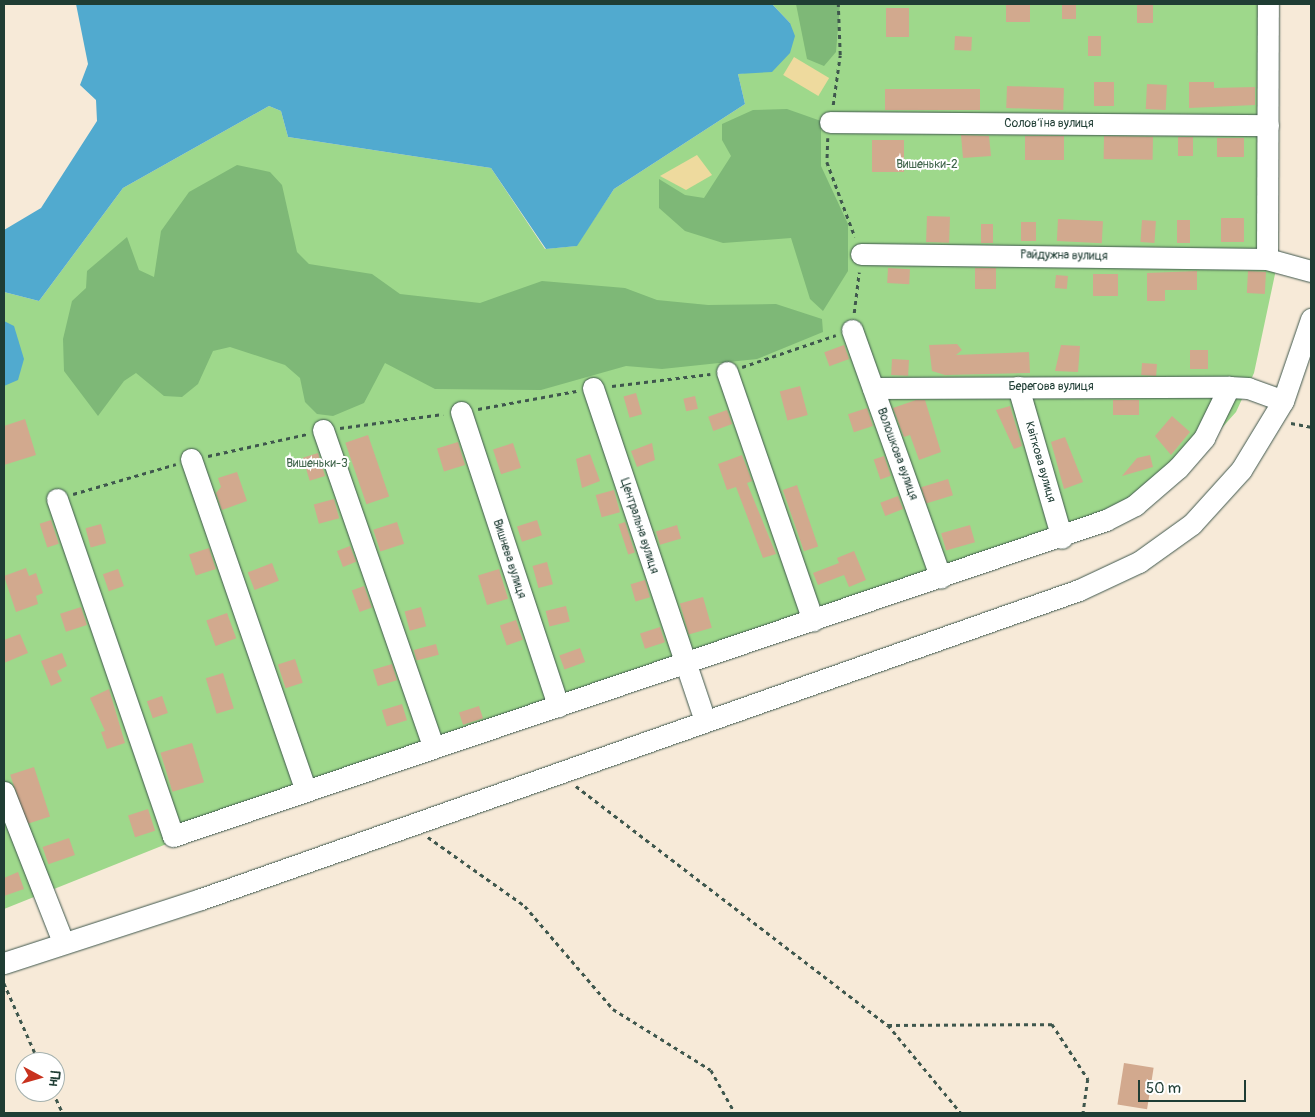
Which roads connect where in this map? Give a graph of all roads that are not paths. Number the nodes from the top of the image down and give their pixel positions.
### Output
1 (1268, 4) edge
2 (830, 122) road end
3 (1268, 125) junction
4 (861, 254) road end
5 (1267, 259) junction
6 (1311, 272) edge
7 (1311, 319) edge
8 (852, 330) road end
9 (727, 372) road end
10 (1018, 387) junction
11 (1229, 387) junction
12 (593, 388) road end
13 (873, 388) junction
14 (1279, 411) junction
15 (461, 412) road end
16 (324, 430) road end
17 (191, 459) road end
18 (57, 499) road end
19 (1062, 538) junction
20 (941, 578) junction
21 (813, 621) junction
22 (684, 663) junction
23 (558, 706) junction
24 (705, 721) junction
25 (433, 745) junction
26 (305, 790) junction
27 (4, 792) edge
28 (63, 942) junction
29 (4, 963) edge

1 - 3 street
2 - 3 street, Соловʼїна вулиця
3 - 5 street
4 - 5 street, Райдужна вулиця
5 - 6 street, Райдужна вулиця
7 - 14 street
8 - 13 street, Волошкова вулиця
9 - 21 street
10 - 11 street, Берегова вулиця
10 - 13 street, Берегова вулиця
10 - 19 street, Квіткова вулиця
11 - 14 street, Берегова вулиця
11 - 19 street
12 - 22 street, Центральна вулиця
13 - 20 street, Волошкова вулиця
14 - 24 street
15 - 23 street, Вишнева вулиця
16 - 25 street
17 - 26 street
18 - 26 street
19 - 20 street
20 - 21 street
21 - 22 street
22 - 23 street
22 - 24 street, Центральна вулиця
23 - 25 street
24 - 28 street
25 - 26 street
27 - 28 street
28 - 29 street

